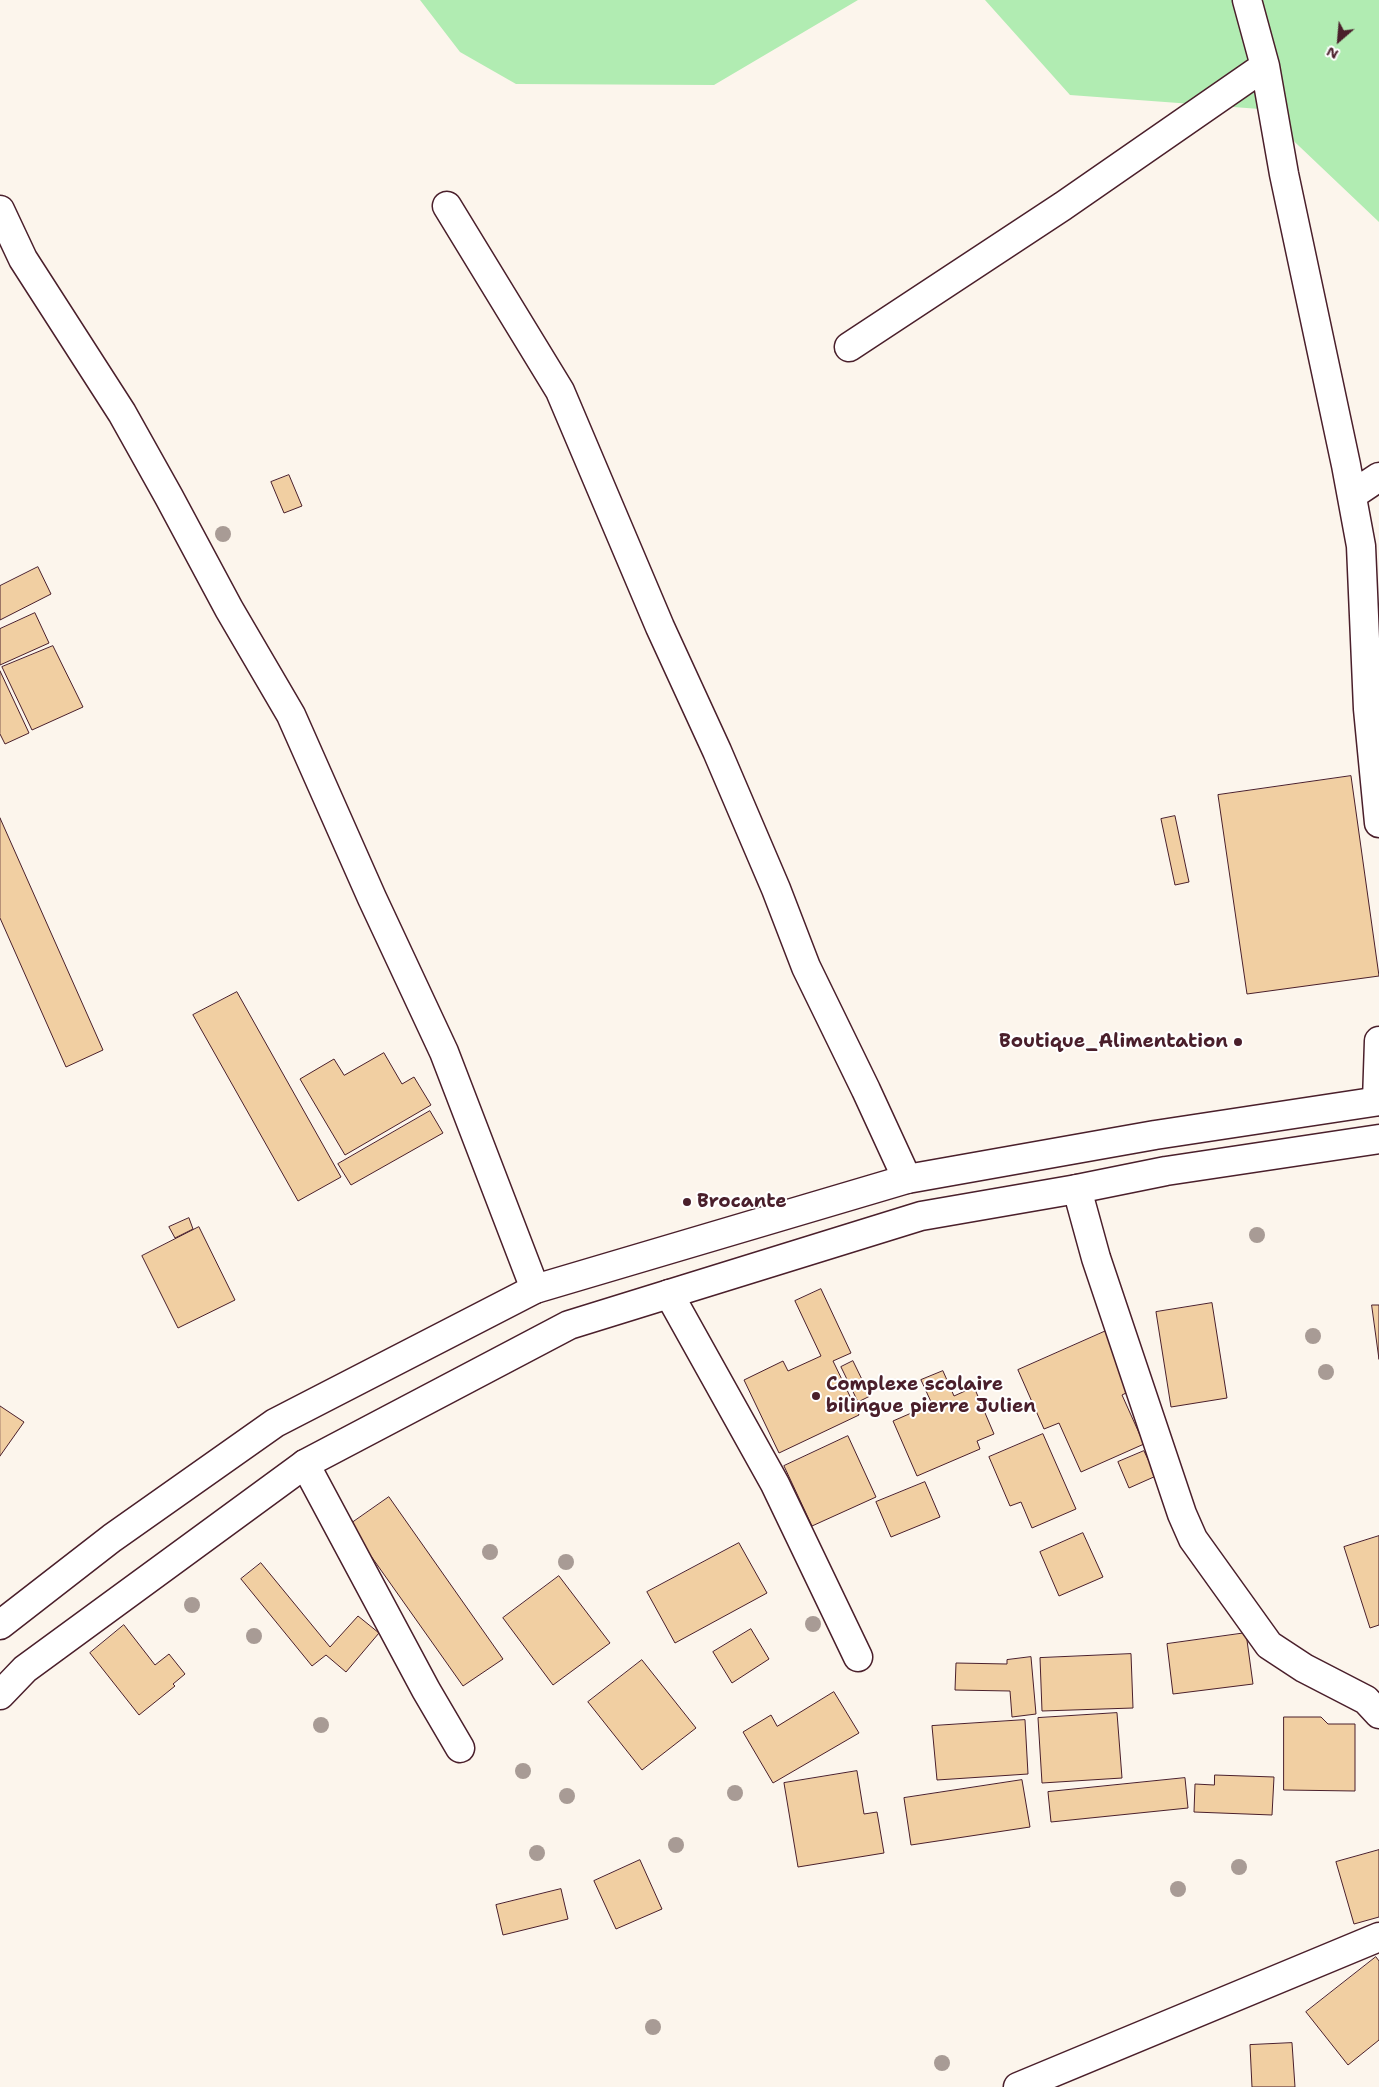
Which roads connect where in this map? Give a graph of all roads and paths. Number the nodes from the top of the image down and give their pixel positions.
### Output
1 (1252, 2) edge
2 (1265, 66) junction
3 (447, 206) dead end
4 (0, 210) edge
5 (849, 347) dead end
6 (1379, 477) edge
7 (1352, 495) junction
8 (1379, 823) edge
9 (1379, 1041) edge
10 (1378, 1101) edge
11 (1379, 1139) edge
12 (907, 1179) junction
13 (1077, 1189) junction
14 (535, 1289) junction
15 (669, 1294) junction
16 (304, 1464) junction
17 (0, 1625) edge
18 (858, 1657) dead end
19 (0, 1695) edge
20 (1379, 1714) edge
21 (460, 1748) dead end
22 (1379, 1937) edge
23 (1018, 2087) edge

1 - 2 street
2 - 5 street
2 - 7 street
3 - 12 street
4 - 14 street
6 - 7 street
7 - 8 street
9 - 10 street
10 - 12 street
11 - 13 street
12 - 14 street
13 - 15 street
13 - 20 street
14 - 17 street
15 - 16 street
15 - 18 street
16 - 19 street
16 - 21 street
22 - 23 street

